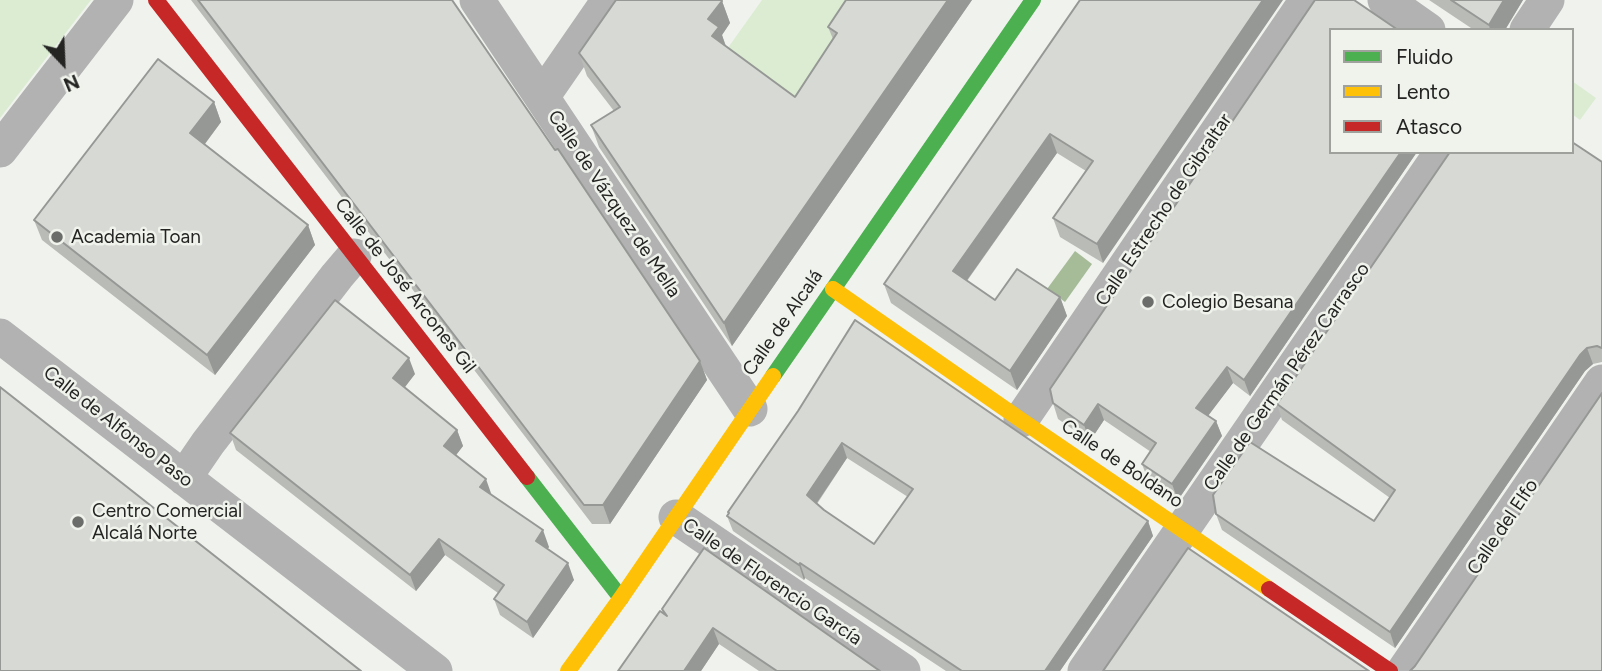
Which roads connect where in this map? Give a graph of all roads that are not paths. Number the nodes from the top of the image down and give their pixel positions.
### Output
1 (116, 0) edge
2 (156, 0) edge
3 (477, 0) edge
4 (609, 0) edge
5 (1033, 0) edge
6 (1307, 0) edge
7 (1385, 0) edge
8 (1547, 0) edge
9 (1425, 28) edge
10 (1528, 28) edge
11 (542, 97) junction
12 (0, 150) edge
13 (1441, 154) edge
14 (354, 256) junction
15 (833, 289) junction
16 (0, 336) edge
17 (1602, 382) edge
18 (750, 409) junction
19 (1021, 420) junction
20 (184, 478) junction
21 (676, 517) junction
22 (1182, 530) junction
23 (621, 598) junction
24 (435, 671) edge
25 (568, 671) edge
26 (903, 671) edge
27 (1085, 671) edge
28 (1390, 671) edge
29 (1404, 671) edge

1 - 12 street
2 - 14 street, Calle de José Arcones Gil
3 - 11 street, Calle de Vázquez de Mella
4 - 11 street
5 - 15 street, Calle de Alcalá
6 - 19 street, Calle Estrecho de Gibraltar
7 - 9 street
8 - 10 street
11 - 18 street, Calle de Vázquez de Mella
13 - 22 street, Calle de Germán Pérez Carrasco
14 - 20 street
14 - 23 street, Calle de José Arcones Gil
15 - 18 street, Calle de Alcalá
15 - 19 street, Calle de Boldano
16 - 20 street, Calle de Alfonso Paso
17 - 29 street, Calle del Elfo
18 - 21 street, Calle de Alcalá
19 - 22 street, Calle de Boldano
20 - 24 street, Calle de Alfonso Paso
21 - 23 street, Calle de Alcalá
21 - 26 street, Calle de Florencio García
22 - 27 street, Calle de Germán Pérez Carrasco
22 - 28 street, Calle de Boldano
23 - 25 street, Calle de Alcalá

